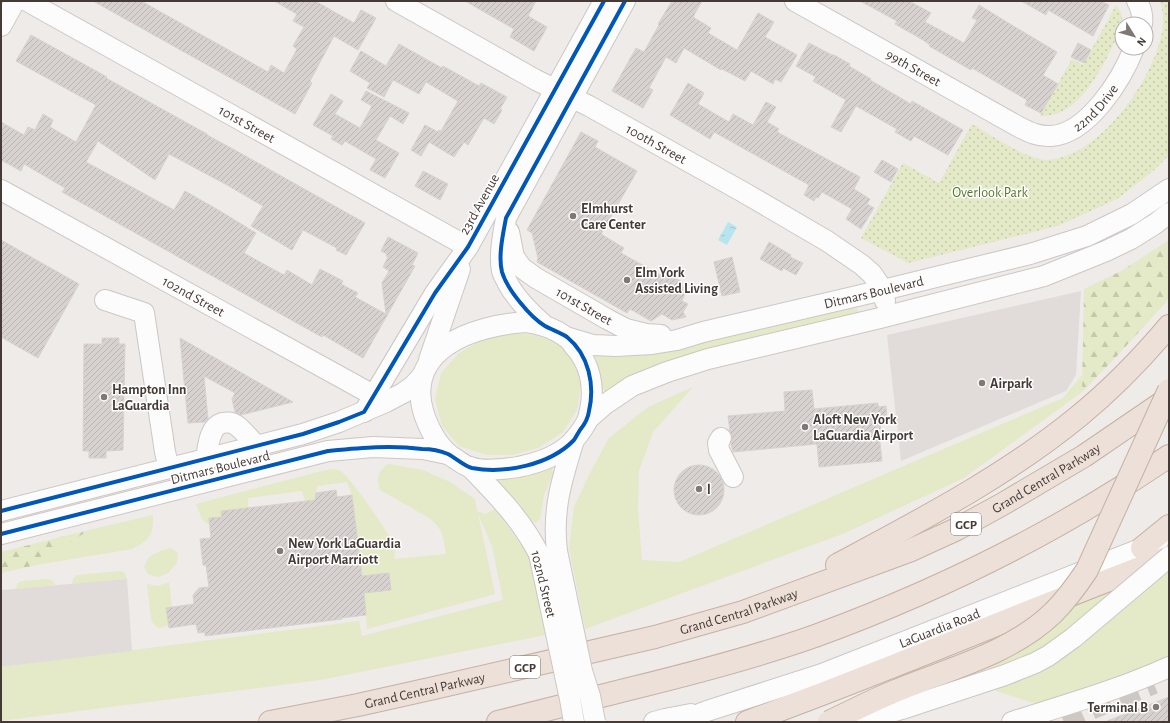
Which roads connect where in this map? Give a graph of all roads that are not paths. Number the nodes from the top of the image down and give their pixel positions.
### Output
1 (15, 1) edge
2 (27, 1) edge
3 (396, 1) edge
4 (604, 1) edge
5 (625, 1) edge
6 (795, 1) edge
7 (1137, 1) edge
8 (1141, 16) edge
9 (1, 26) edge
10 (1131, 56) edge
11 (564, 93) junction
12 (1033, 134) joint
13 (1169, 189) edge
14 (1, 190) edge
15 (1169, 213) edge
16 (506, 218) junction
17 (468, 247) junction
18 (883, 290) junction
19 (105, 300) dead end
20 (888, 316) junction
21 (544, 325) junction
22 (1169, 326) edge
23 (703, 332) junction
24 (566, 337) junction
25 (426, 369) junction
26 (1169, 390) edge
27 (1169, 398) edge
28 (375, 403) junction
29 (588, 419) junction
30 (721, 438) dead end
31 (574, 440) junction
32 (256, 446) junction
33 (447, 454) junction
34 (1169, 456) edge
35 (206, 458) junction
36 (470, 467) junction
37 (169, 468) junction
38 (733, 477) dead end
39 (1, 511) edge
40 (1169, 526) edge
41 (1, 534) edge
42 (1169, 538) edge
43 (1142, 548) junction
44 (548, 552) junction
45 (1169, 557) edge
46 (743, 612) junction
47 (1169, 667) edge
48 (582, 671) junction
49 (707, 711) junction
50 (270, 722) edge
51 (498, 722) edge
52 (574, 722) edge
53 (584, 722) edge
54 (594, 722) edge
55 (654, 722) edge
56 (679, 722) edge
57 (747, 722) edge
58 (829, 722) edge
59 (856, 722) edge
60 (1012, 722) edge

1 - 9 street
2 - 17 street, 101st Street
3 - 11 street, 100th Street
4 - 11 street, 23rd Avenue
5 - 11 street, 23rd Avenue
6 - 12 street, 99th Street
7 - 8 street
10 - 12 street, 22nd Drive
11 - 16 street, 23rd Avenue
11 - 17 street, 23rd Avenue
11 - 18 street, 100th Street
13 - 18 street, Ditmars Boulevard
14 - 28 street, 102nd Street
15 - 20 street, Ditmars Boulevard
16 - 21 street, 23rd Avenue
16 - 23 street, 101st Street
17 - 25 street, 23rd Avenue
17 - 28 street, 23rd Avenue
18 - 20 street, 100th Street
18 - 23 street, Ditmars Boulevard
19 - 37 street
20 - 29 street, Ditmars Boulevard
21 - 24 street
21 - 25 street, Ditmars Boulevard
22 - 46 highway
23 - 24 street, Ditmars Boulevard
24 - 29 street
25 - 28 street, Ditmars Boulevard
25 - 33 street
26 - 58 highway, bridge
27 - 46 highway, Grand Central Parkway / GCP
28 - 32 street, Ditmars Boulevard
29 - 31 street
30 - 38 street
31 - 36 street
31 - 44 street, 102nd Street
32 - 35 street, Ditmars Boulevard
32 - 35 street
33 - 36 street
33 - 41 street, Ditmars Boulevard
34 - 51 highway
35 - 37 street, Ditmars Boulevard
36 - 44 street, 102nd Street
37 - 39 street, Ditmars Boulevard
40 - 43 highway
42 - 43 street, LaGuardia Road
43 - 49 street, LaGuardia Road
44 - 48 street, 102nd Street, bridge
44 - 52 street, 102nd Street, bridge
45 - 57 highway
45 - 59 street, bridge
46 - 50 highway, Grand Central Parkway / GCP
47 - 60 street
48 - 53 street, bridge
48 - 54 street, bridge
49 - 55 street
49 - 56 street

